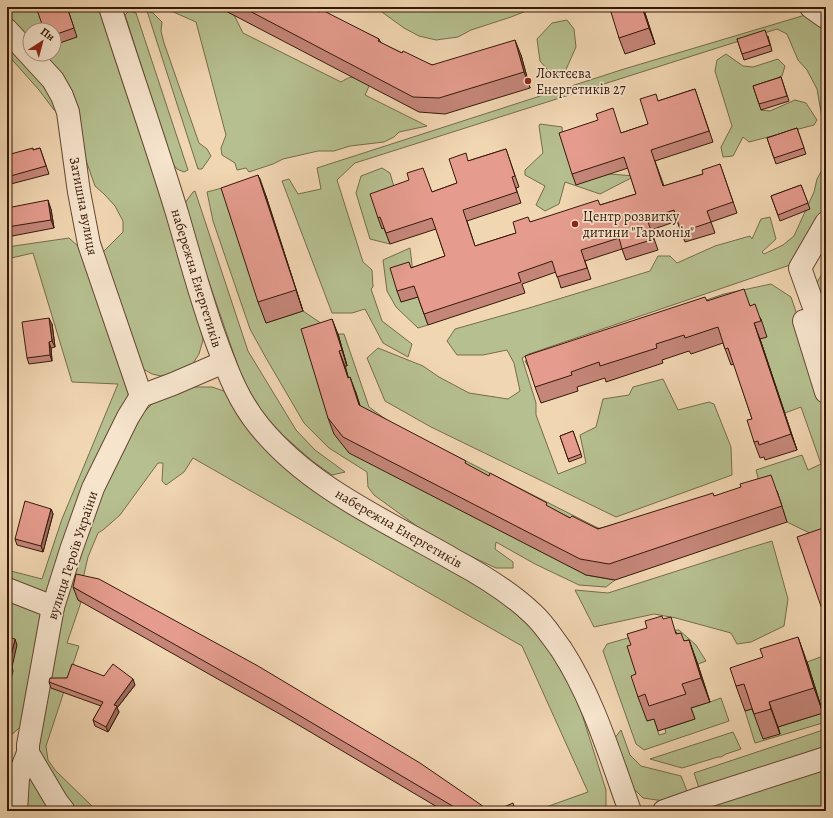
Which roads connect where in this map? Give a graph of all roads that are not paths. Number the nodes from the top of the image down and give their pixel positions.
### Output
1 (110, 7) edge
2 (7, 30) edge
3 (826, 222) edge
4 (800, 268) junction
5 (826, 342) edge
6 (224, 362) junction
7 (826, 392) edge
8 (141, 396) junction
9 (7, 589) edge
10 (53, 607) junction
11 (28, 753) junction
12 (826, 758) edge
13 (16, 811) edge
14 (64, 811) edge
15 (630, 811) edge
16 (664, 811) edge

1 - 6 street, набережна Енергетиків
2 - 8 street, Затишна вулиця
3 - 4 street
4 - 5 street
4 - 7 street
6 - 8 street
6 - 15 street, набережна Енергетиків
8 - 10 street, вулиця Героїв України
9 - 10 street
10 - 11 street, вулиця Героїв України
11 - 13 street, вулиця Героїв України
11 - 14 street
12 - 16 street

